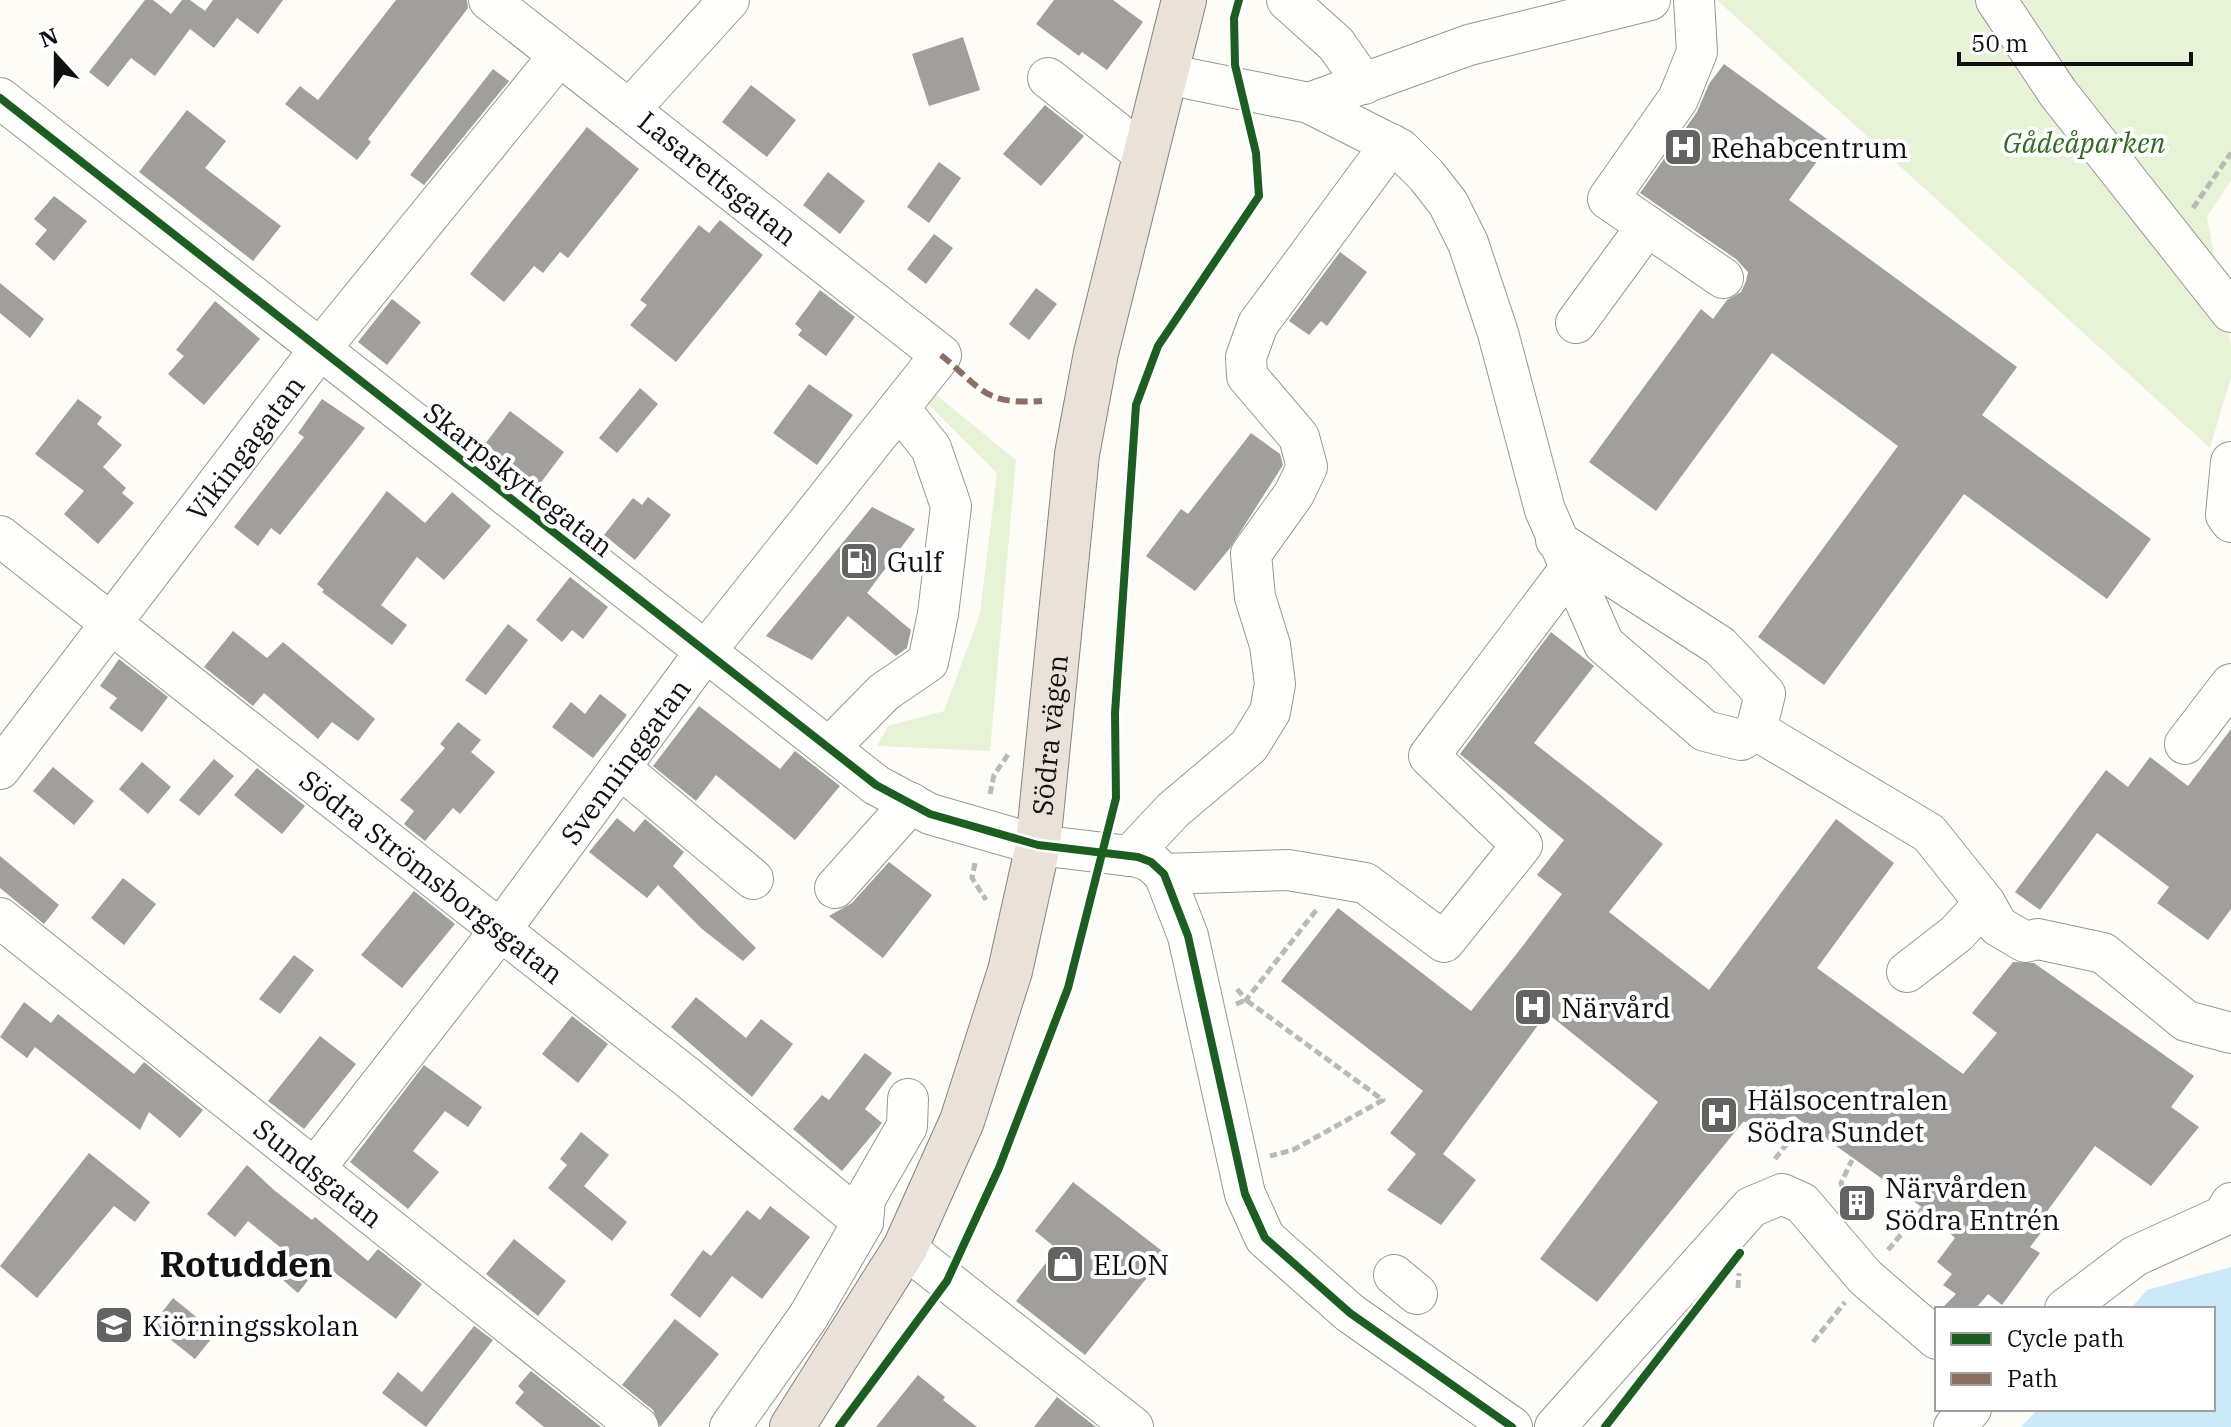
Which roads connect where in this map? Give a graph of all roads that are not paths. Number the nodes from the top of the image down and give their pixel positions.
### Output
1 (489, 0) edge
2 (729, 0) edge
3 (1184, 0) edge
4 (1287, 0) edge
5 (1650, 0) edge
6 (1694, 0) edge
7 (1996, 0) edge
8 (558, 57) junction
9 (1166, 74) junction
10 (1048, 78) dead end
11 (1364, 84) junction
12 (0, 98) edge
13 (1309, 103) junction
14 (631, 108) junction
15 (1391, 144) junction
16 (1145, 155) junction
17 (1647, 226) junction
18 (1723, 278) dead end
19 (2231, 312) edge
20 (1576, 323) dead end
21 (320, 349) junction
22 (937, 360) joint
23 (899, 408) junction
24 (2231, 462) edge
25 (2231, 522) edge
26 (0, 536) edge
27 (1562, 555) junction
28 (110, 622) junction
29 (705, 652) junction
30 (2231, 684) edge
31 (1756, 730) junction
32 (2185, 744) dead end
33 (829, 748) junction
34 (620, 768) junction
35 (0, 769) edge
36 (911, 803) junction
37 (1038, 845) junction
38 (1147, 865) junction
39 (753, 879) dead end
40 (835, 888) dead end
41 (1985, 903) junction
42 (0, 918) edge
43 (499, 932) junction
44 (1907, 972) dead end
45 (2231, 1033) edge
46 (908, 1099) dead end
47 (316, 1167) junction
48 (2231, 1203) edge
49 (863, 1222) junction
50 (905, 1248) junction
51 (2068, 1307) edge
52 (1935, 1337) edge
53 (1969, 1411) edge
54 (638, 1427) edge
55 (730, 1427) edge
56 (792, 1427) edge
57 (1133, 1427) edge
58 (1512, 1427) edge
59 (1555, 1427) edge
60 (1954, 1427) edge

1 - 8 street, Lasarettsgatan
2 - 14 street
3 - 9 highway, Södra vägen
4 - 11 street
5 - 11 street
6 - 17 street
7 - 19 street
8 - 14 street, Lasarettsgatan
8 - 21 street, Vikingagatan
9 - 13 street
9 - 16 highway, Södra vägen
10 - 16 street
11 - 13 street
12 - 21 street, Skarpskyttegatan
13 - 15 street
14 - 22 street, Lasarettsgatan
15 - 27 street
15 - 38 street
16 - 37 highway, Södra vägen
17 - 18 street
17 - 20 street
21 - 28 street, Vikingagatan
21 - 29 street, Skarpskyttegatan
22 - 23 street, Svenninggatan
23 - 29 street, Svenninggatan
23 - 33 street
24 - 25 street
26 - 28 street, Södra Strömsborgsgatan
27 - 31 street
27 - 31 street
27 - 38 street, Skarpskyttegatan
28 - 35 street, Vikingagatan
28 - 43 street, Södra Strömsborgsgatan
29 - 33 street, Skarpskyttegatan
29 - 34 street, Svenninggatan
30 - 32 street
31 - 41 street
33 - 36 street, Skarpskyttegatan
34 - 39 street
34 - 43 street, Svenninggatan
36 - 37 street, Skarpskyttegatan
36 - 40 street
37 - 38 street, Skarpskyttegatan
37 - 50 highway, Södra vägen
38 - 58 street
41 - 44 street
41 - 45 street
42 - 47 street, Sundsgatan
43 - 47 street, Svenninggatan
43 - 49 street, Södra Strömsborgsgatan
46 - 49 street
47 - 54 street, Sundsgatan
48 - 51 street
49 - 55 street
50 - 56 highway, Södra vägen
50 - 57 street
52 - 59 street
53 - 60 street

